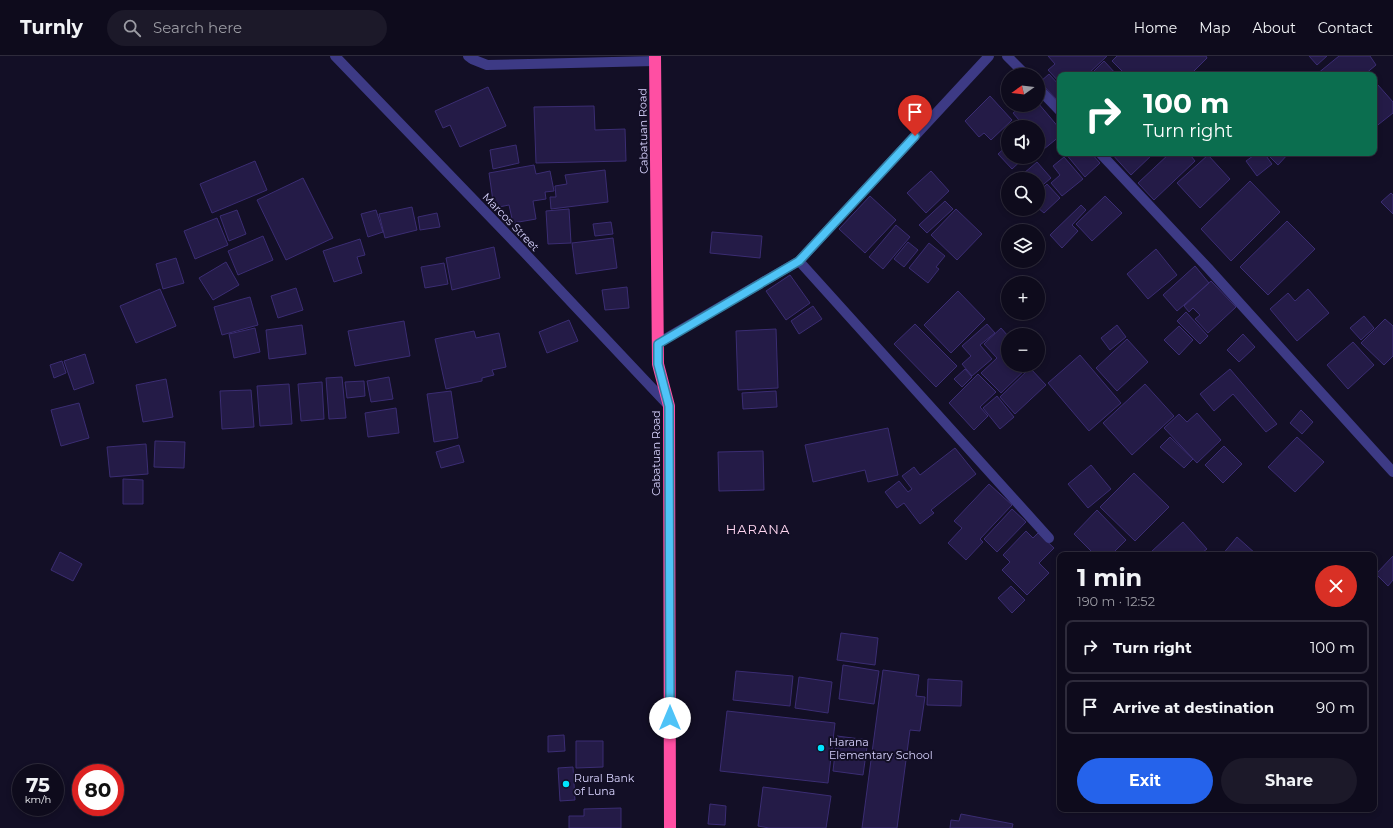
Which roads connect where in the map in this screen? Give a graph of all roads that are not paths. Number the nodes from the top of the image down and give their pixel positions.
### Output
1 (335, 56) edge
2 (468, 56) edge
3 (989, 56) edge
4 (1008, 56) edge
5 (655, 59) edge
6 (487, 61) edge
7 (1019, 68) edge
8 (1045, 95) edge
9 (1057, 108) edge
10 (1103, 156) edge
11 (799, 261) junction
12 (658, 344) junction
13 (669, 406) junction
14 (1393, 472) edge
15 (1049, 538) dead end
16 (670, 828) edge

1 - 13 street, Marcos Street
2 - 6 street
3 - 11 street
4 - 7 street
5 - 6 street
5 - 12 highway, Cabatuan Road
8 - 9 street
10 - 14 street
11 - 12 street
11 - 15 street
12 - 13 highway, Cabatuan Road
13 - 16 highway, Cabatuan Road

